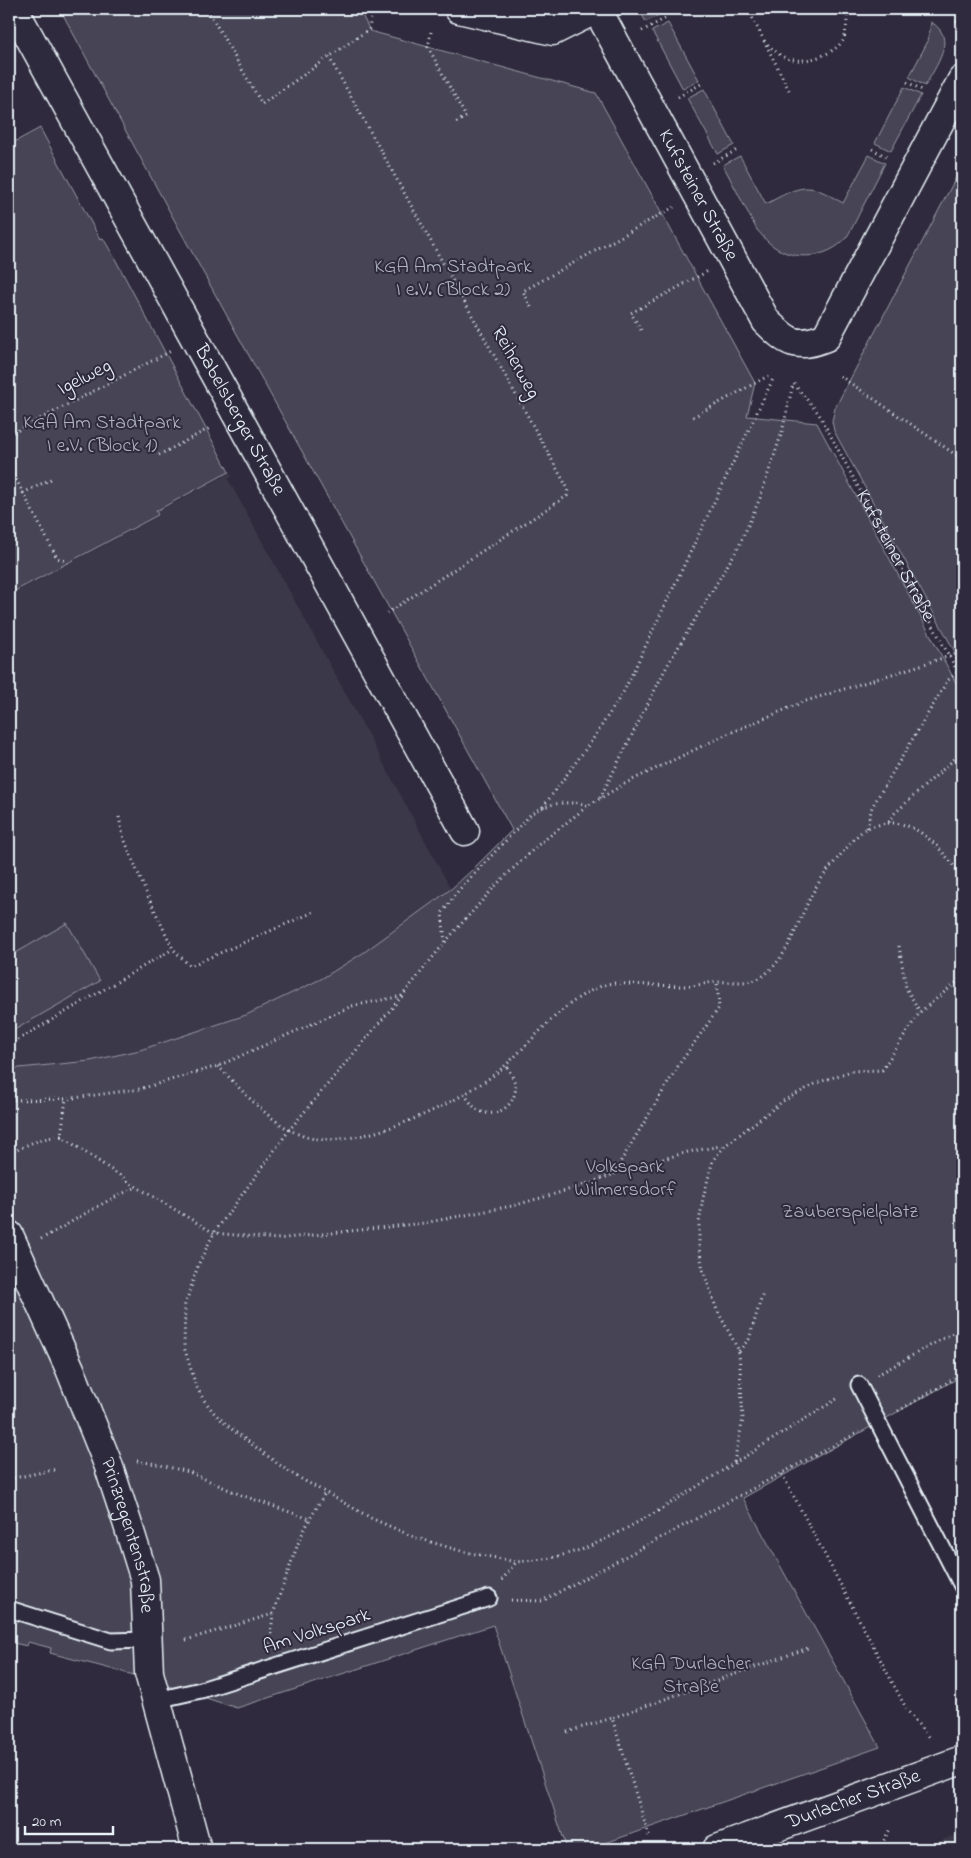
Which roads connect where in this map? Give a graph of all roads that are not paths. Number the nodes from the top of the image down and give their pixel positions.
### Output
1 (14, 9) edge
2 (459, 9) edge
3 (597, 9) edge
4 (962, 80) edge
5 (465, 831) dead end
6 (9, 1235) edge
7 (860, 1384) dead end
8 (962, 1586) edge
9 (489, 1598) road end
10 (9, 1609) edge
11 (147, 1640) junction
12 (156, 1700) junction
13 (962, 1760) edge
14 (197, 1849) edge
15 (717, 1849) edge

1 - 5 street, Babelsberger Straße
2 - 3 street
3 - 4 street, Kufsteiner Straße
6 - 11 street, Prinzregentenstraße
7 - 8 lane
9 - 12 lane, Am Volkspark
10 - 11 lane
11 - 12 street, Prinzregentenstraße
12 - 14 street, Prinzregentenstraße
13 - 15 street, Durlacher Straße

